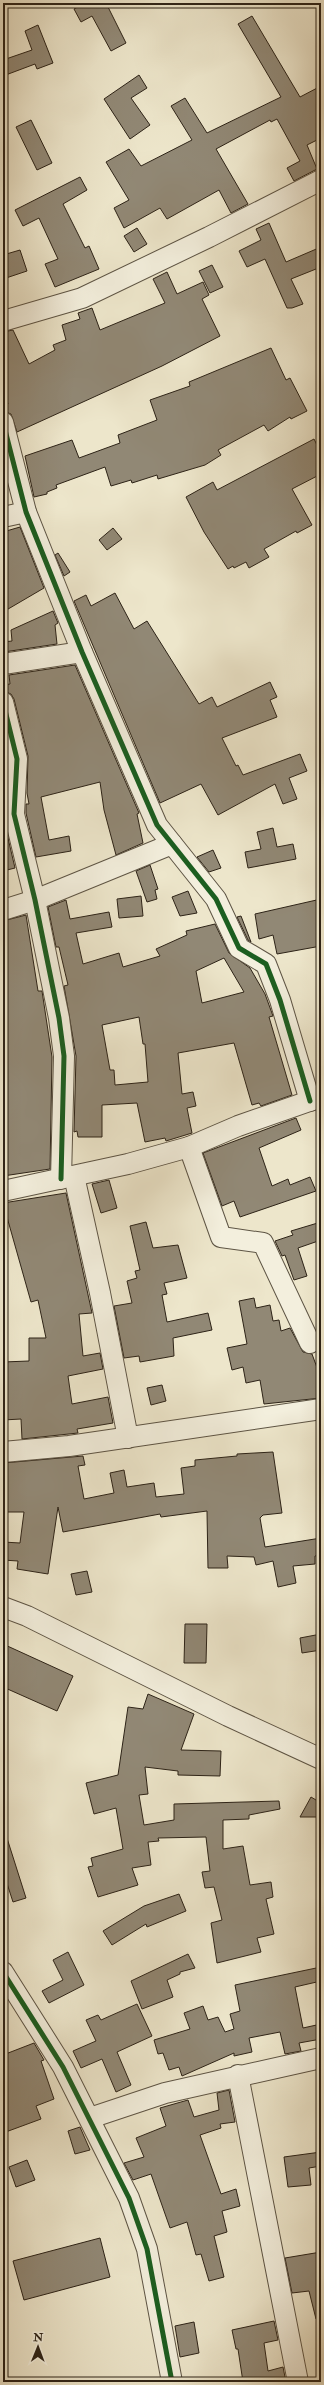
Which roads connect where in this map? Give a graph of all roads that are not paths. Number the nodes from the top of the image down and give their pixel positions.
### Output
1 (321, 180) edge
2 (3, 321) edge
3 (3, 422) edge
4 (26, 512) junction
5 (3, 517) edge
6 (82, 652) junction
7 (3, 664) edge
8 (3, 702) edge
9 (172, 844) junction
10 (35, 900) junction
11 (3, 910) edge
12 (316, 1099) edge
13 (190, 1147) junction
14 (68, 1177) junction
15 (3, 1192) edge
16 (310, 1343) dead end
17 (321, 1409) edge
18 (128, 1438) junction
19 (3, 1452) edge
20 (3, 1607) edge
21 (321, 1759) edge
22 (3, 1972) edge
23 (321, 2058) edge
24 (238, 2075) junction
25 (90, 2118) junction
26 (172, 2382) edge
27 (298, 2382) edge

1 - 2 street
3 - 4 street
4 - 5 street
4 - 6 street
6 - 7 street
6 - 9 street
8 - 10 street
9 - 10 street
9 - 12 street
10 - 11 street
10 - 14 street
12 - 13 street
13 - 14 street
13 - 16 street
14 - 15 street
14 - 18 street
17 - 18 street
18 - 19 street
20 - 21 street
22 - 25 street
23 - 24 street
24 - 25 street
24 - 27 street
25 - 26 street

